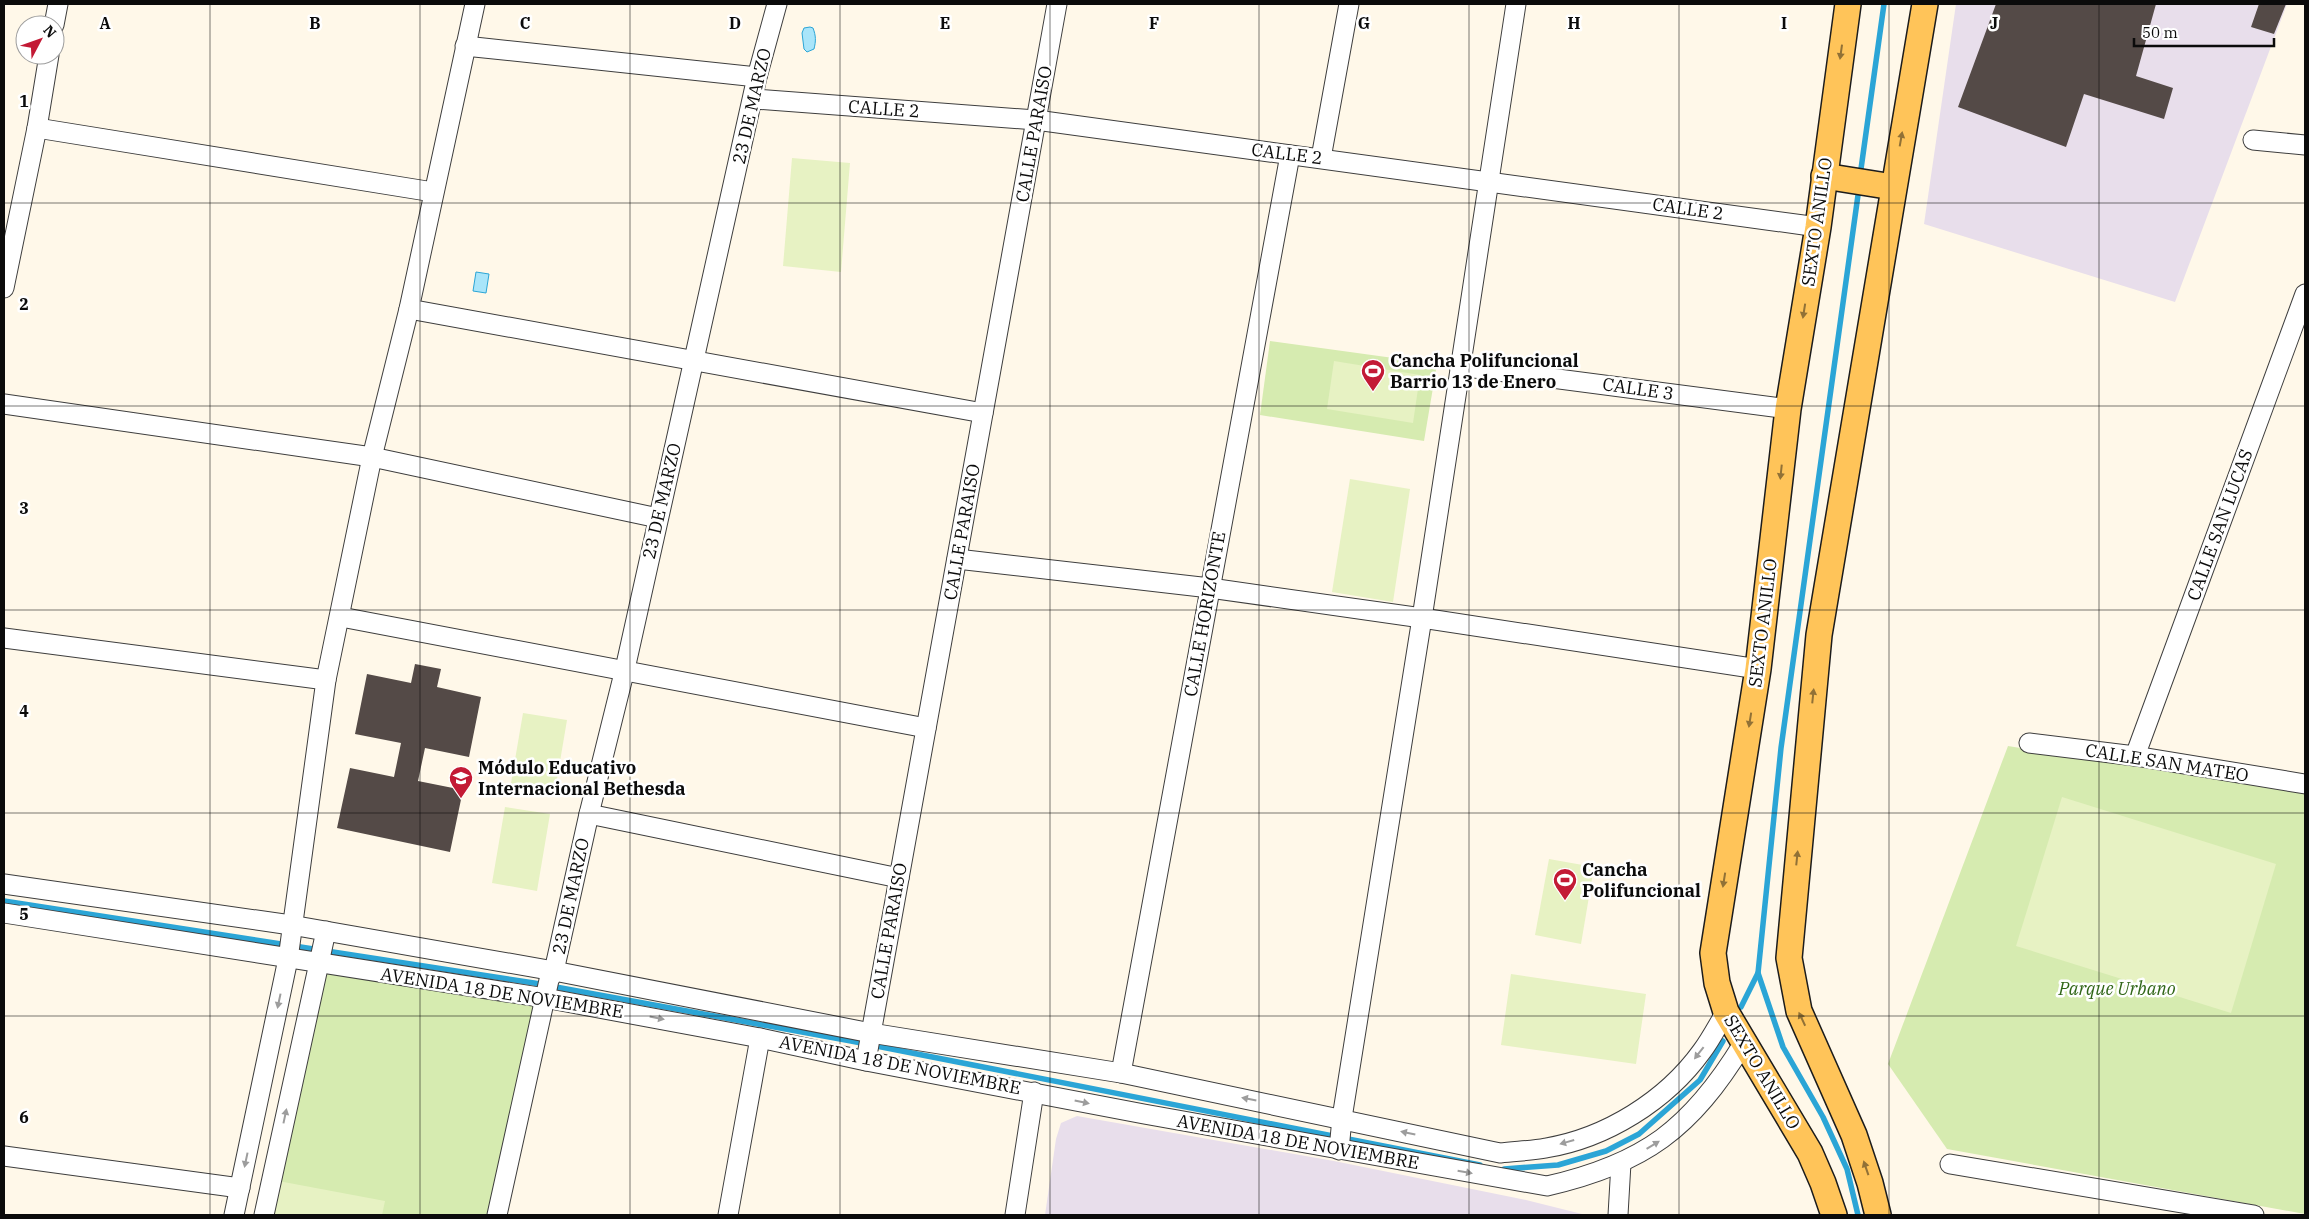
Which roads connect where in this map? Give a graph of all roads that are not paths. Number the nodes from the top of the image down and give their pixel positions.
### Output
1 (474, 4) edge
2 (777, 4) edge
3 (1057, 4) edge
4 (1349, 4) edge
5 (1516, 4) edge
6 (1848, 4) edge
7 (1925, 4) edge
8 (465, 46) junction
9 (47, 65) edge
10 (757, 77) junction
11 (754, 99) junction
12 (1036, 120) junction
13 (37, 128) junction
14 (2253, 140) dead end
15 (2305, 145) edge
16 (1290, 155) junction
17 (1321, 158) junction
18 (1835, 178) junction
19 (1488, 182) junction
20 (1885, 186) junction
21 (433, 192) junction
22 (1818, 227) junction
23 (4, 288) edge
24 (2305, 294) edge
25 (409, 309) junction
26 (694, 361) junction
27 (1459, 366) junction
28 (4, 404) edge
29 (1788, 409) junction
30 (983, 413) junction
31 (372, 457) junction
32 (658, 518) junction
33 (957, 558) junction
34 (1210, 588) junction
35 (341, 617) junction
36 (1422, 618) junction
37 (4, 638) edge
38 (625, 669) junction
39 (1758, 669) junction
40 (326, 680) junction
41 (926, 728) junction
42 (2029, 743) dead end
43 (2136, 756) junction
44 (2305, 784) edge
45 (588, 814) junction
46 (899, 878) junction
47 (4, 884) edge
48 (4, 913) edge
49 (291, 929) junction
50 (325, 934) junction
51 (290, 957) junction
52 (318, 961) junction
53 (549, 985) junction
54 (1726, 1012) junction
55 (760, 1038) junction
56 (1743, 1044) junction
57 (868, 1047) junction
58 (1121, 1073) junction
59 (1034, 1092) junction
60 (1340, 1134) junction
61 (4, 1156) edge
62 (1622, 1163) junction
63 (1950, 1164) dead end
64 (240, 1188) junction
65 (234, 1215) edge
66 (264, 1215) edge
67 (497, 1215) edge
68 (728, 1215) edge
69 (1015, 1215) edge
70 (1618, 1215) edge
71 (1834, 1215) edge
72 (1878, 1215) edge
73 (2254, 1215) edge

1 - 8 street
2 - 10 street, 23 DE MARZO
3 - 12 street, CALLE PARAISO
4 - 17 street
5 - 19 street
6 -> 18 main road, SEXTO ANILLO
20 -> 7 main road
8 - 10 street
8 - 21 street
9 - 13 street
10 - 11 street, 23 DE MARZO
11 - 12 street, CALLE 2
11 - 26 street, 23 DE MARZO
12 - 16 street, CALLE 2
12 - 30 street, CALLE PARAISO
13 - 21 street
13 - 23 street
14 - 15 street
16 - 17 street, CALLE 2
16 - 34 street, CALLE HORIZONTE
17 - 19 street, CALLE 2
18 - 20 main road
18 - 22 main road, SEXTO ANILLO
19 - 22 street, CALLE 2
19 - 27 street
72 -> 20 main road
21 - 25 street
22 -> 29 main road, SEXTO ANILLO
24 - 43 street, CALLE SAN LUCAS
25 - 26 street
25 - 31 street
26 - 30 street
26 - 32 street, 23 DE MARZO
27 - 29 street, CALLE 3
27 - 36 street
28 - 31 street
29 -> 39 main road, SEXTO ANILLO
30 - 33 street, CALLE PARAISO
31 - 32 street
31 - 35 street
32 - 38 street, 23 DE MARZO
33 - 34 street
33 - 41 street, CALLE PARAISO
34 - 36 street
34 - 58 street, CALLE HORIZONTE
35 - 38 street
35 - 40 street
36 - 39 street
36 - 60 street
37 - 40 street
38 - 41 street
38 - 45 street, 23 DE MARZO
39 -> 54 main road, SEXTO ANILLO
40 - 49 street
41 - 46 street, CALLE PARAISO
42 - 43 street, CALLE SAN MATEO
43 - 44 street, CALLE SAN MATEO
45 - 46 street
45 - 53 street, 23 DE MARZO
46 - 57 street, CALLE PARAISO
47 - 49 street, AVENIDA 18 DE NOVIEMBRE
48 - 51 street, AVENIDA 18 DE NOVIEMBRE
49 - 50 street, AVENIDA 18 DE NOVIEMBRE
49 - 51 street
50 - 52 street
50 - 53 street, AVENIDA 18 DE NOVIEMBRE
51 - 52 street, AVENIDA 18 DE NOVIEMBRE
51 -> 64 street
52 - 53 street, AVENIDA 18 DE NOVIEMBRE
66 -> 52 street
53 -> 55 street, AVENIDA 18 DE NOVIEMBRE
53 - 57 street, AVENIDA 18 DE NOVIEMBRE
53 - 67 street, 23 DE MARZO
54 - 56 main road, SEXTO ANILLO
54 -> 60 street, AVENIDA 18 DE NOVIEMBRE
55 - 57 street, AVENIDA 18 DE NOVIEMBRE
55 - 68 street
62 -> 56 street, AVENIDA 18 DE NOVIEMBRE
56 - 71 main road, SEXTO ANILLO
57 - 58 street, AVENIDA 18 DE NOVIEMBRE
57 - 59 street, AVENIDA 18 DE NOVIEMBRE
60 -> 58 street, AVENIDA 18 DE NOVIEMBRE
59 -> 60 street, AVENIDA 18 DE NOVIEMBRE
59 - 69 street
60 -> 62 street, AVENIDA 18 DE NOVIEMBRE
61 - 64 street
62 - 70 street
63 - 73 street
64 - 65 street

